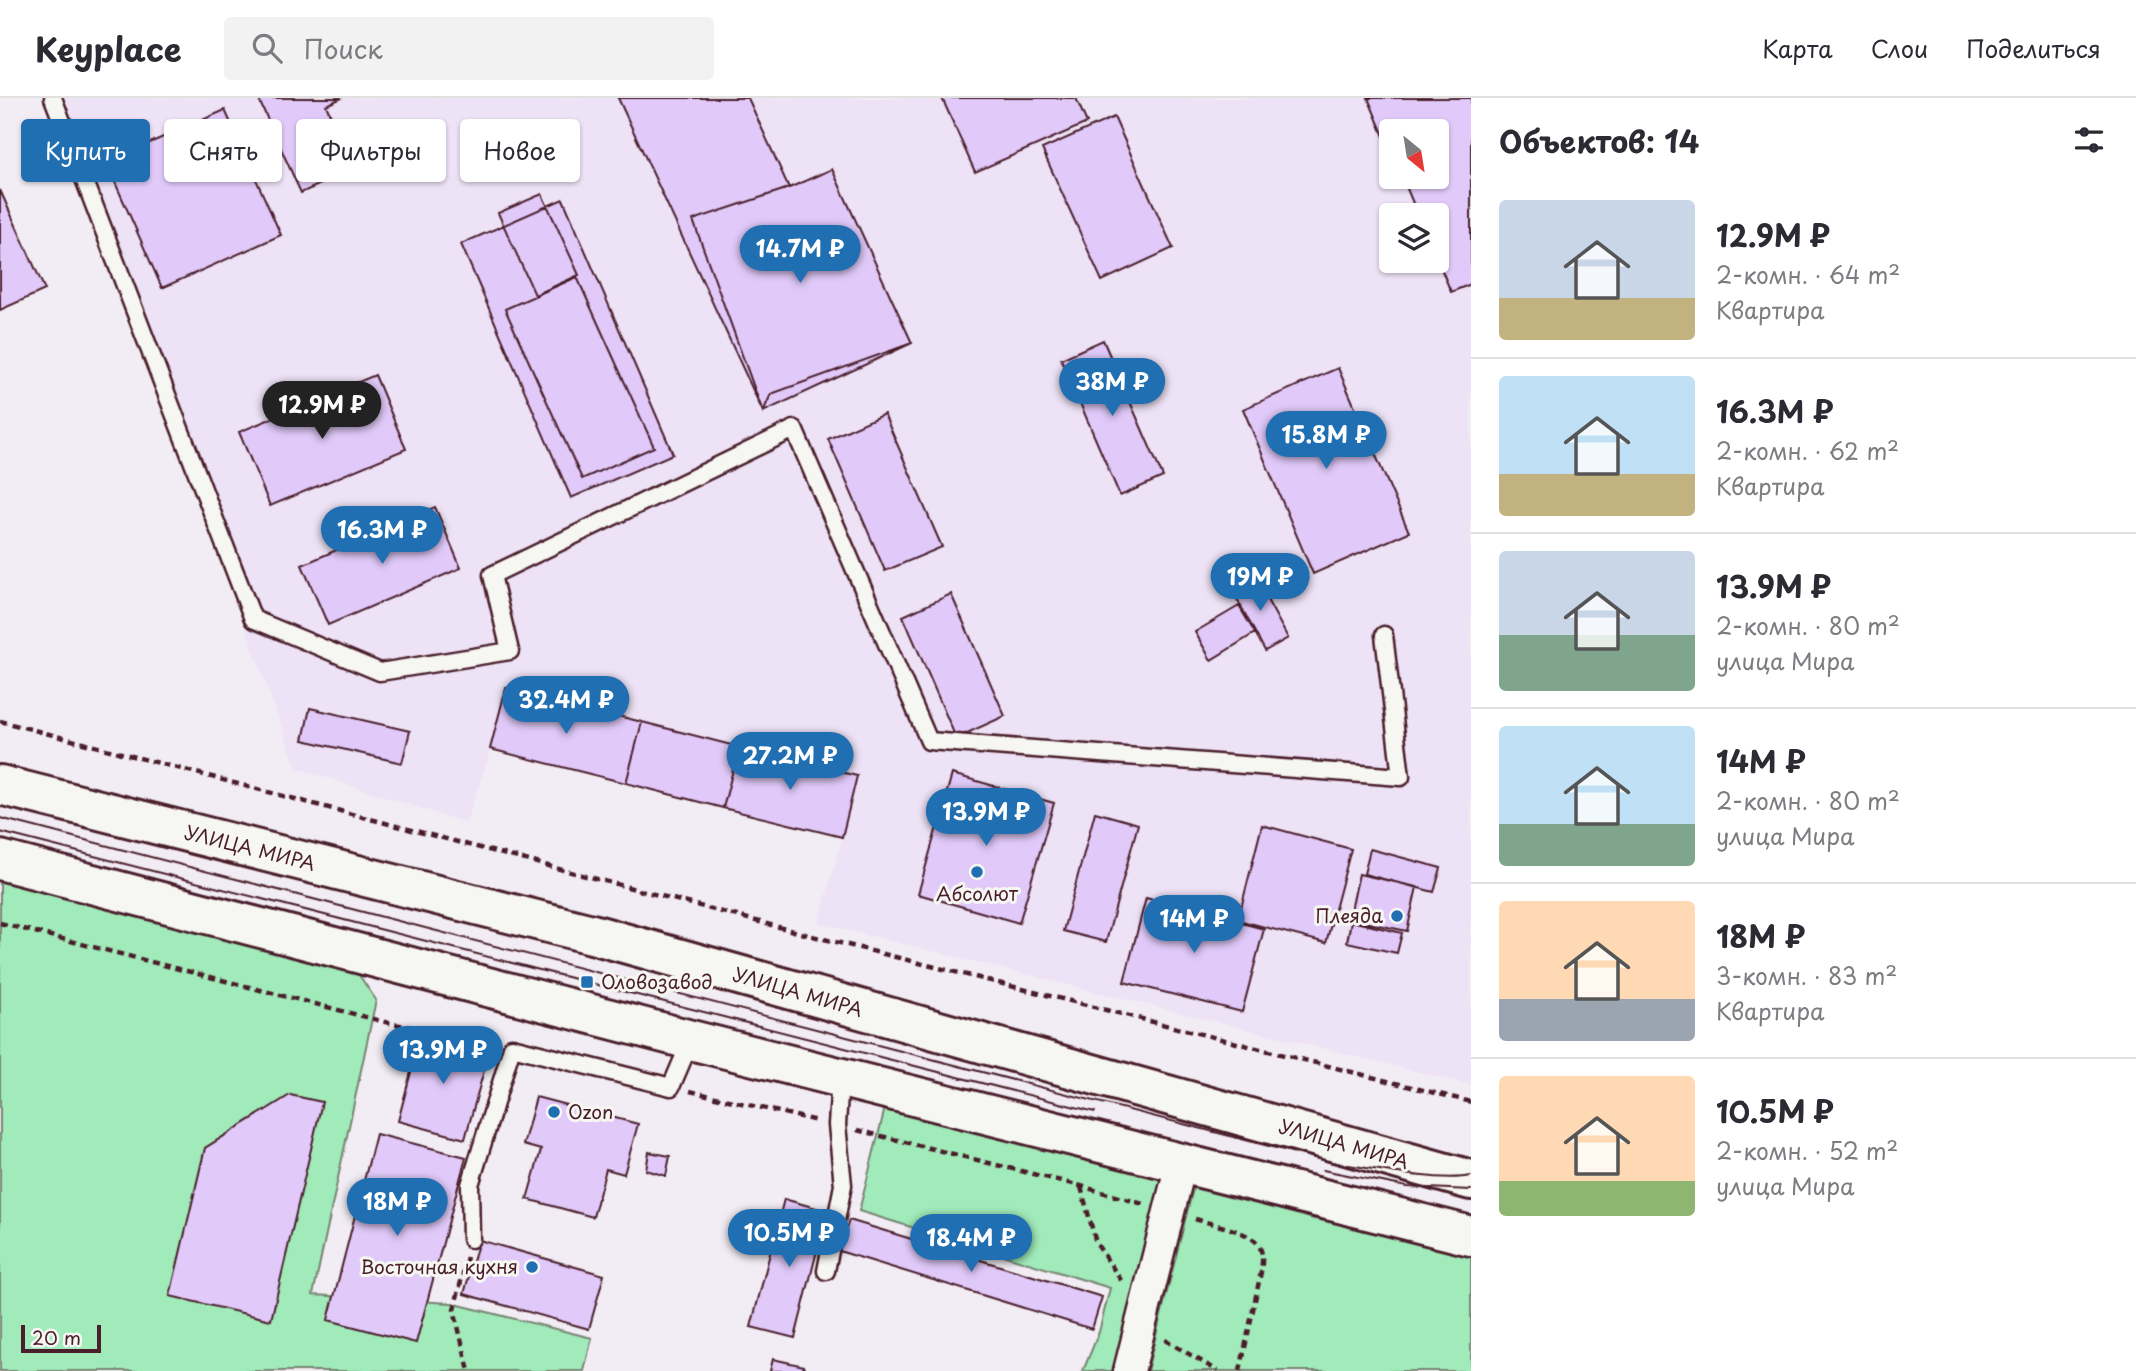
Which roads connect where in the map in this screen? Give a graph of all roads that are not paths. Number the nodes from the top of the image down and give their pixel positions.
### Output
1 (52, 98) edge
2 (1384, 635) dead end
3 (0, 785) edge
4 (0, 860) edge
5 (691, 1040) junction
6 (840, 1078) junction
7 (1181, 1164) junction
8 (1471, 1180) edge
9 (1471, 1236) edge
10 (471, 1239) road end
11 (826, 1271) dead end
12 (1129, 1371) edge

1 - 2 lane
3 - 8 main road, УЛИЦА МИРА
4 - 5 main road
5 - 6 main road
5 - 10 lane
6 - 7 main road
6 - 11 lane
7 - 9 main road
7 - 12 street

